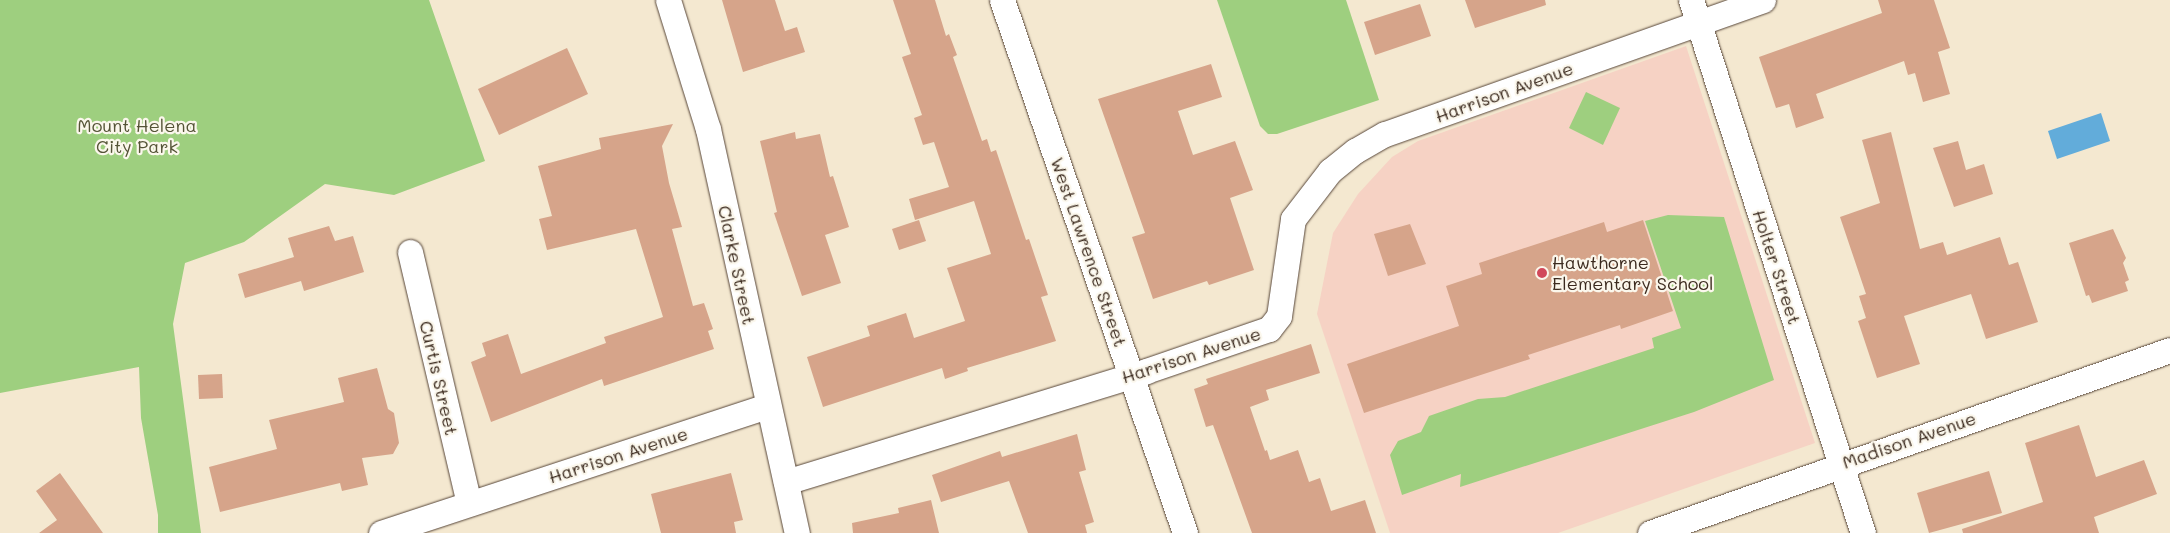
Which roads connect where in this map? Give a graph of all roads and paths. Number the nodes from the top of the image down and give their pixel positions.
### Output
1 (668, 0) edge
2 (1002, 0) edge
3 (1763, 0) edge
4 (1695, 11) edge
5 (410, 252) dead end
6 (2170, 350) edge
7 (1131, 375) junction
8 (768, 406) junction
9 (1840, 464) junction
10 (786, 482) junction
11 (469, 503) junction
12 (382, 533) edge
13 (797, 533) edge
14 (1186, 533) edge
15 (1650, 533) edge
16 (1863, 533) edge

1 - 8 street, Clarke Street
2 - 7 street, West Lawrence Street
3 - 4 street, Harrison Avenue
4 - 7 street, Harrison Avenue
4 - 9 street, Holter Street
5 - 11 street, Curtis Street
6 - 9 street, Madison Avenue
7 - 10 street, Harrison Avenue
7 - 14 street, West Lawrence Street
8 - 10 street, Clarke Street
8 - 11 street, Harrison Avenue
9 - 15 street, Madison Avenue
9 - 16 street, Holter Street
10 - 13 street, Clarke Street
11 - 12 street, Harrison Avenue

